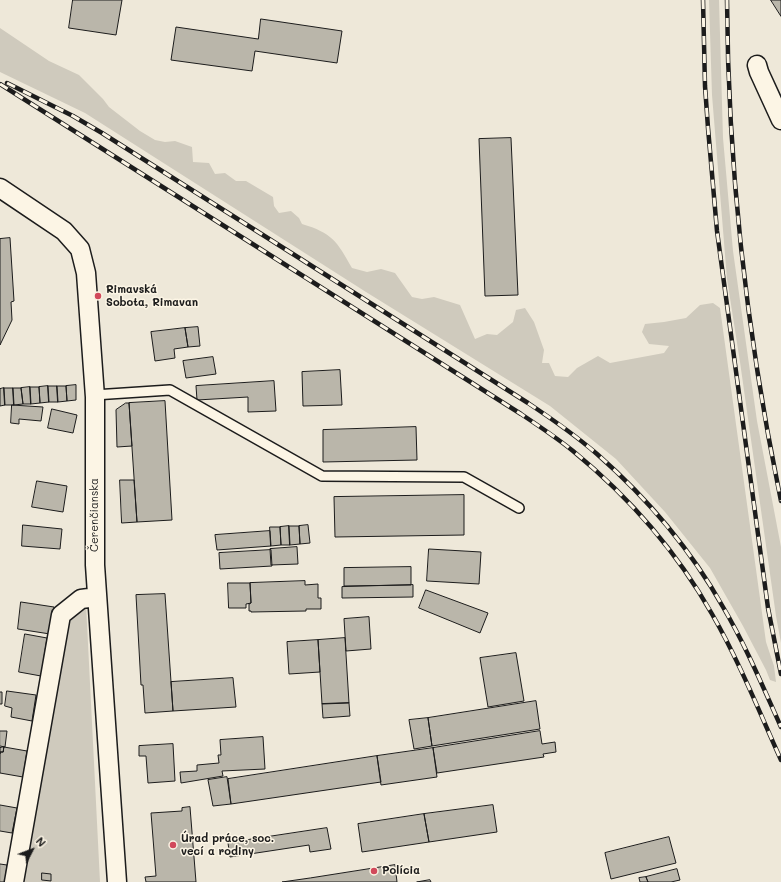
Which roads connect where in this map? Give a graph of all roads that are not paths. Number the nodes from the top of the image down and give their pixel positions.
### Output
1 (757, 65) dead end
2 (781, 120) edge
3 (0, 188) edge
4 (94, 395) junction
5 (519, 508) dead end
6 (97, 597) junction
7 (14, 882) edge
8 (117, 882) edge

1 - 2 street
3 - 4 street, Čerenčianska
4 - 5 lane
4 - 6 street, Čerenčianska
6 - 7 street
6 - 8 street, Čerenčianska

